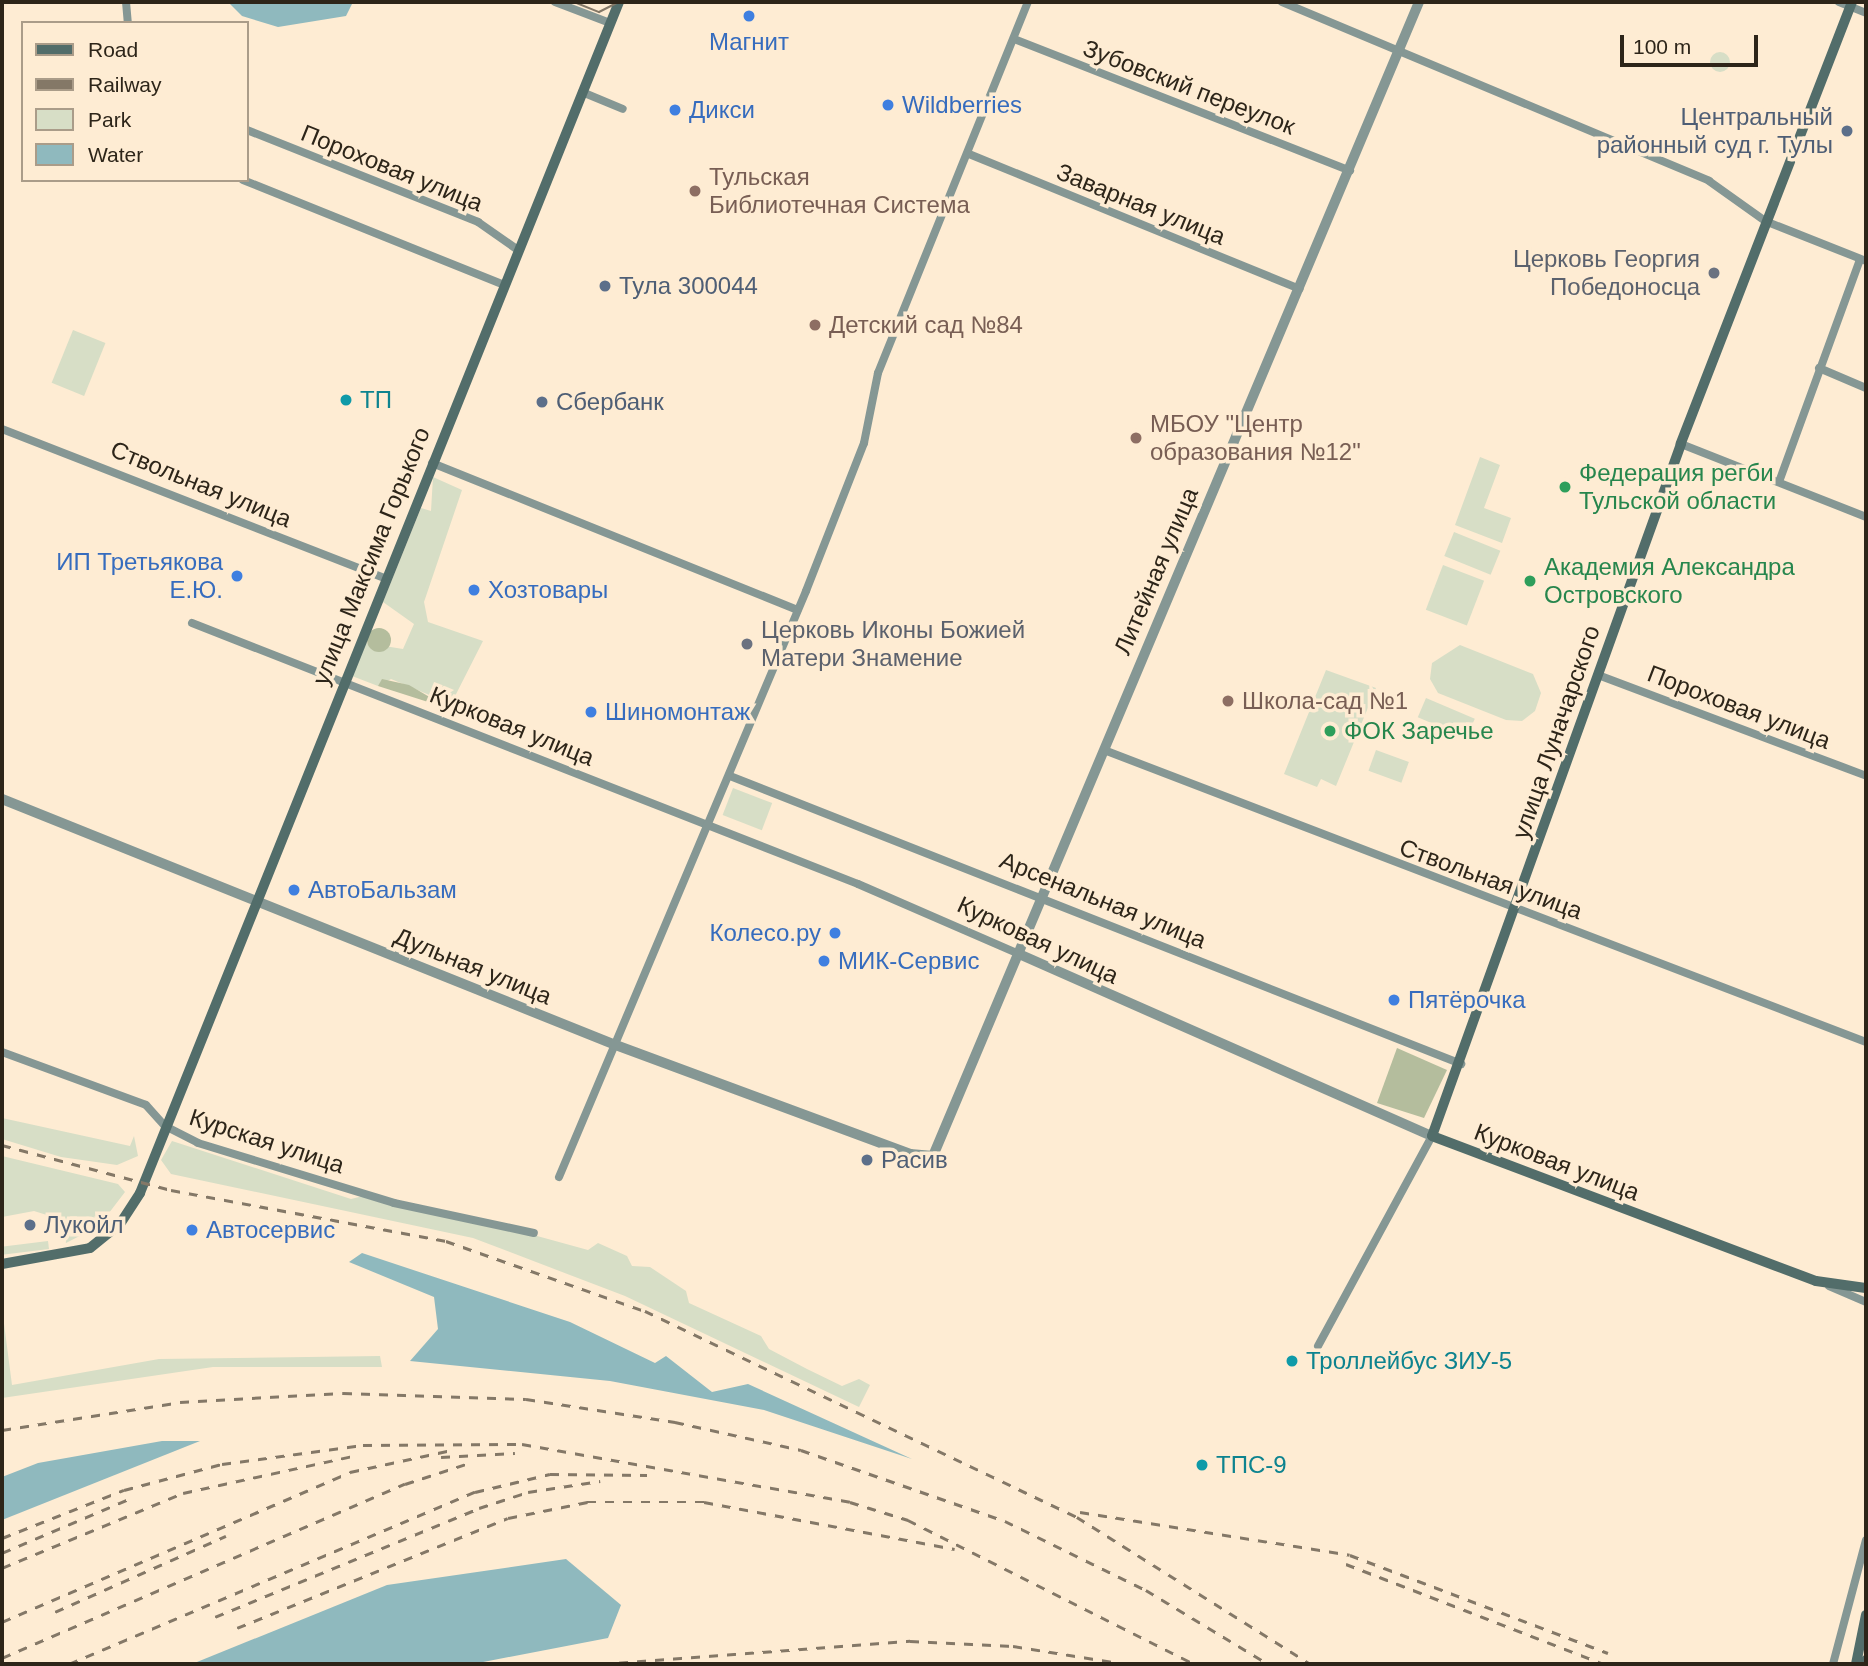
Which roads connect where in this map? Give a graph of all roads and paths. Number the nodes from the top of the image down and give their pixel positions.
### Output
1 (126, 2) edge
2 (555, 2) edge
3 (619, 2) edge
4 (1028, 2) edge
5 (1282, 2) edge
6 (1419, 2) edge
7 (1839, 2) edge
8 (1851, 4) edge
9 (1866, 13) edge
10 (128, 21) edge
11 (610, 23) junction
12 (1014, 39) junction
13 (1397, 54) junction
14 (582, 92) junction
15 (623, 109) dead end
16 (248, 130) edge
17 (969, 154) junction
18 (1350, 171) junction
19 (248, 182) edge
20 (1765, 221) junction
21 (518, 250) junction
22 (1863, 260) edge
23 (504, 285) junction
24 (1299, 289) junction
25 (1819, 368) junction
26 (1866, 388) edge
27 (2, 429) edge
28 (1681, 444) junction
29 (432, 463) junction
30 (1779, 482) junction
31 (1866, 517) edge
32 (385, 578) junction
33 (798, 610) junction
34 (192, 623) dead end
35 (1598, 675) junction
36 (344, 679) junction
37 (1104, 750) junction
38 (730, 776) junction
39 (1866, 776) edge
40 (2, 799) edge
41 (707, 828) junction
42 (1043, 896) junction
43 (254, 901) junction
44 (1517, 911) junction
45 (1019, 954) junction
46 (1866, 1041) edge
47 (613, 1044) junction
48 (2, 1052) edge
49 (1461, 1064) junction
50 (165, 1126) junction
51 (1432, 1136) junction
52 (933, 1156) joint
53 (559, 1177) dead end
54 (534, 1233) dead end
55 (2, 1264) edge
56 (1816, 1281) junction
57 (1866, 1288) edge
58 (1866, 1302) edge
59 (1318, 1346) dead end
60 (1866, 1540) edge
61 (1866, 1615) edge
62 (1833, 1664) edge
63 (1856, 1664) edge

1 - 10 street
2 - 11 street
3 - 11 main road, улица Максима Горького
4 - 12 street
5 - 13 street
6 - 13 street, Литейная улица
7 - 8 street
8 - 9 street
8 - 20 main road, улица Луначарского
11 - 14 main road, улица Максима Горького
12 - 17 street
12 - 18 street, Зубовский переулок
13 - 18 street, Литейная улица
13 - 20 street
14 - 15 street
14 - 21 main road, улица Максима Горького
16 - 21 street, Пороховая улица
17 - 24 street, Заварная улица
17 - 33 street
18 - 24 street, Литейная улица
19 - 23 street
20 - 22 street
20 - 28 main road, улица Луначарского
21 - 23 main road, улица Максима Горького
22 - 25 street
23 - 29 main road, улица Максима Горького
24 - 37 street, Литейная улица
25 - 26 street
25 - 30 street
27 - 32 street, Ствольная улица
28 - 30 street
28 - 35 main road, улица Луначарского
29 - 32 main road, улица Максима Горького
29 - 33 street
30 - 31 street
32 - 36 main road, улица Максима Горького
33 - 38 street
34 - 36 street, Курковая улица
35 - 39 street, Пороховая улица
35 - 44 main road, улица Луначарского
36 - 41 street, Курковая улица
36 - 43 main road, улица Максима Горького
37 - 42 street, Литейная улица
37 - 44 street, Ствольная улица
38 - 41 street
38 - 42 street, Арсенальная улица
40 - 43 street, Дульная улица
41 - 45 street, Курковая улица
41 - 47 street
42 - 45 street, Литейная улица
42 - 49 street, Арсенальная улица
43 - 47 street, Дульная улица
43 - 50 main road, улица Максима Горького
44 - 46 street, Ствольная улица
44 - 49 main road, улица Луначарского
45 - 51 street, Курковая улица
45 - 52 street, Литейная улица
47 - 52 street, Дульная улица
47 - 53 street
48 - 50 street, Курская улица
49 - 51 main road, улица Луначарского
50 - 54 street, Курская улица
50 - 55 main road, улица Максима Горького
51 - 56 main road, Курковая улица
51 - 59 street, улица Луначарского
56 - 57 main road, Курковая улица
56 - 58 street
60 - 62 street
61 - 63 main road

